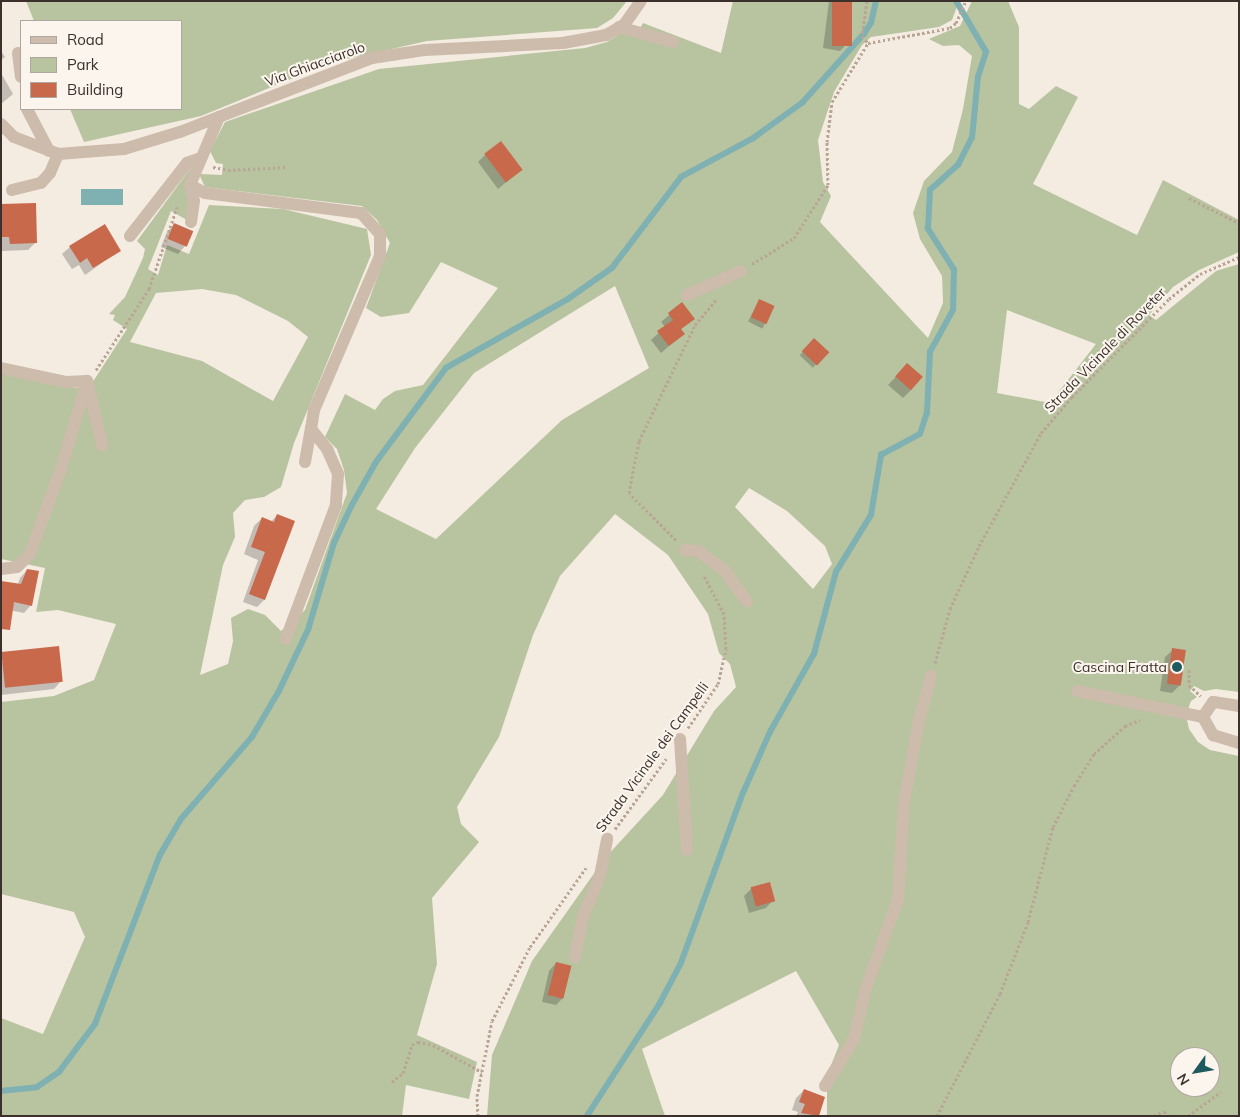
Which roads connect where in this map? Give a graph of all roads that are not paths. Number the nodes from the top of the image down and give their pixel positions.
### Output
1 (641, 1) edge
2 (619, 28) junction
3 (673, 42) dead end
4 (18, 53) dead end
5 (20, 69) edge
6 (28, 110) edge
7 (219, 117) junction
8 (1, 124) edge
9 (53, 153) junction
10 (201, 158) junction
11 (190, 184) junction
12 (12, 190) dead end
13 (191, 222) dead end
14 (130, 236) dead end
15 (741, 271) road end
16 (687, 295) dead end
17 (1, 368) edge
18 (87, 381) junction
19 (311, 429) junction
20 (102, 446) dead end
21 (305, 462) dead end
22 (685, 550) road end
23 (1, 569) edge
24 (747, 602) dead end
25 (286, 639) dead end
26 (931, 676) road end
27 (1076, 691) dead end
28 (1239, 706) edge
29 (1203, 718) junction
30 (680, 739) road end
31 (1239, 744) edge
32 (607, 839) road end
33 (687, 850) dead end
34 (575, 957) dead end
35 (825, 1086) dead end

1 - 2 street, Via Ghiacciarolo
2 - 3 street
2 - 7 street, Via Ghiacciarolo
4 - 5 street
6 - 9 street
7 - 9 street, Via Ghiacciarolo
7 - 10 street
8 - 9 street, Via Ghiacciarolo
9 - 12 street
10 - 11 street
10 - 14 street
11 - 13 street
11 - 19 street
15 - 16 street
17 - 18 street
18 - 20 street
18 - 23 street
19 - 21 street
19 - 25 street
22 - 24 street
26 - 35 street
27 - 29 street
28 - 29 street
29 - 31 street
30 - 33 street
32 - 34 street

